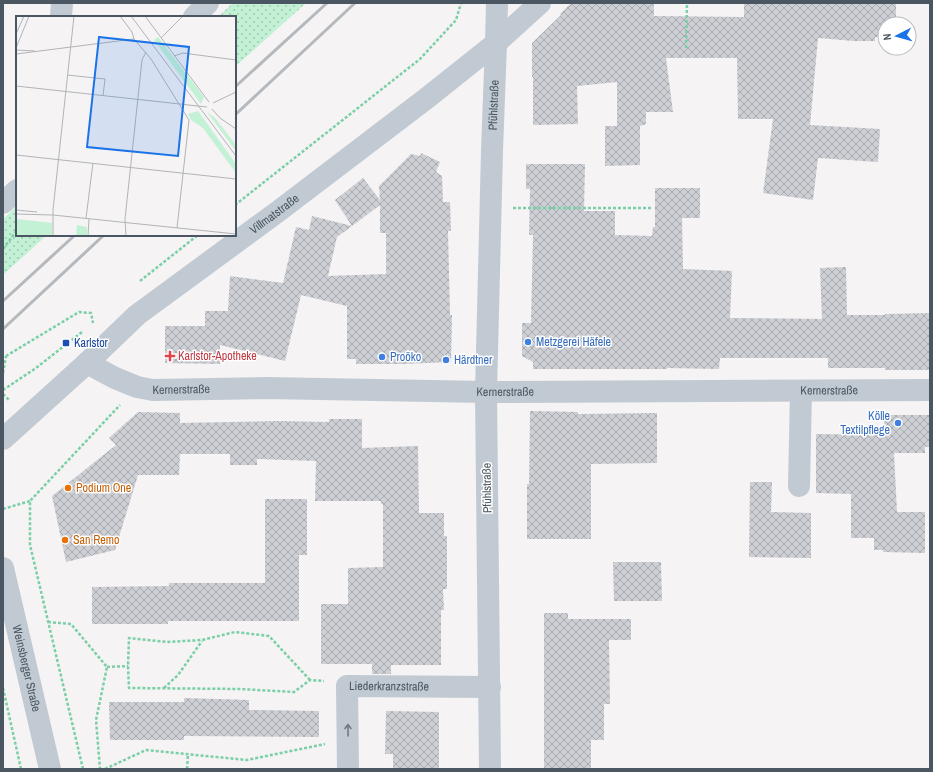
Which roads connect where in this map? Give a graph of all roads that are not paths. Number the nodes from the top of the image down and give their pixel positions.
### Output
1 (62, 3) edge
2 (208, 3) edge
3 (497, 3) edge
4 (540, 3) edge
5 (61, 16) edge
6 (195, 16) edge
7 (496, 42) junction
8 (16, 191) edge
9 (3, 203) edge
10 (87, 363) junction
11 (930, 390) edge
12 (801, 391) junction
13 (486, 392) junction
14 (3, 439) edge
15 (799, 486) dead end
16 (3, 568) edge
17 (490, 687) junction
18 (50, 769) edge
19 (348, 769) edge
20 (490, 769) edge

1 - 5 street
2 - 6 street
3 - 7 street, Pfühlstraße
4 - 7 street, Villmatstraße
7 - 10 street, Villmatstraße
7 - 13 street, Pfühlstraße
8 - 9 street
10 - 13 street, Kernerstraße
10 - 14 street, Villmatstraße
11 - 12 street, Kernerstraße
12 - 13 street, Kernerstraße
12 - 15 street
13 - 17 street, Pfühlstraße
16 - 18 street, Weinsberger Straße
19 -> 17 street, Liederkranzstraße
17 - 20 street, Pfühlstraße

